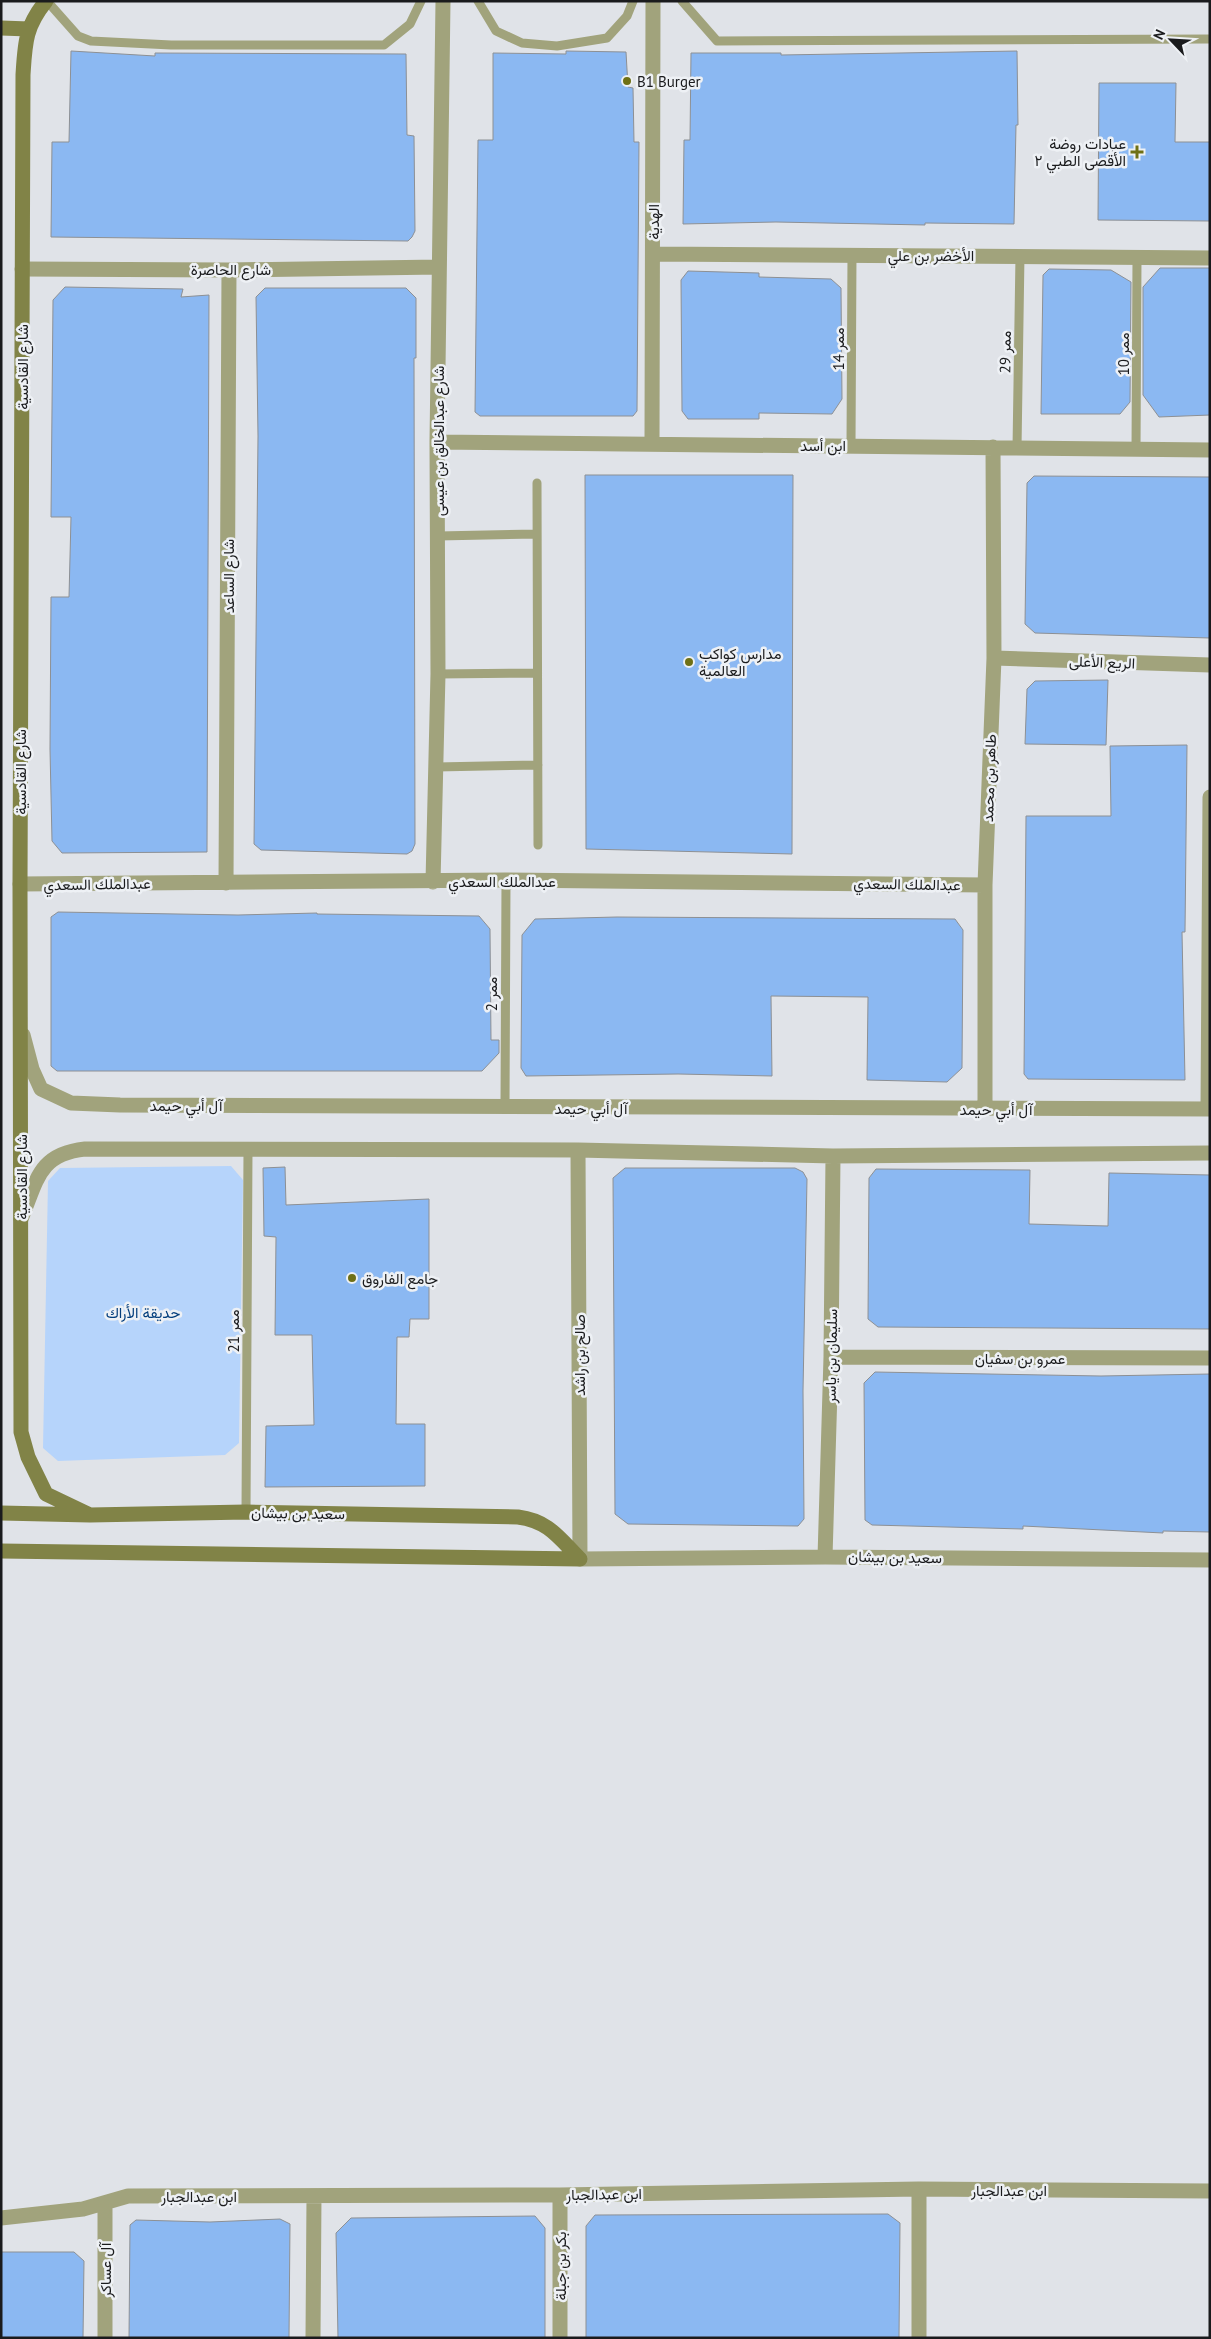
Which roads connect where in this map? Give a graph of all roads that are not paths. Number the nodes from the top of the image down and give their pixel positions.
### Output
1 (47, 1) edge
2 (421, 1) edge
3 (444, 1) edge
4 (478, 1) edge
5 (633, 1) edge
6 (653, 1) edge
7 (682, 1) edge
8 (1, 28) edge
9 (29, 29) junction
10 (1210, 39) edge
11 (653, 254) junction
12 (852, 254) junction
13 (1020, 255) junction
14 (1137, 258) junction
15 (1210, 258) edge
16 (439, 267) junction
17 (22, 269) junction
18 (229, 270) junction
19 (437, 442) junction
20 (652, 444) junction
21 (851, 445) junction
22 (993, 447) junction
23 (1017, 448) junction
24 (1136, 450) junction
25 (1210, 450) edge
26 (537, 483) dead end
27 (537, 534) junction
28 (438, 536) junction
29 (994, 658) junction
30 (1210, 665) edge
31 (538, 672) junction
32 (438, 674) junction
33 (538, 766) junction
34 (436, 767) junction
35 (1210, 797) edge
36 (538, 845) dead end
37 (506, 880) junction
38 (226, 882) junction
39 (433, 882) junction
40 (20, 884) junction
41 (985, 885) junction
42 (1209, 901) edge
43 (20, 1027) junction
44 (505, 1107) junction
45 (986, 1109) junction
46 (1209, 1109) edge
47 (248, 1150) junction
48 (578, 1150) junction
49 (1210, 1153) edge
50 (833, 1156) junction
51 (21, 1219) junction
52 (831, 1357) junction
53 (1210, 1358) edge
54 (246, 1512) junction
55 (1, 1513) edge
56 (90, 1515) junction
57 (1, 1551) edge
58 (825, 1557) junction
59 (580, 1559) junction
60 (1210, 1560) edge
61 (919, 2189) junction
62 (1210, 2191) edge
63 (560, 2195) junction
64 (314, 2196) junction
65 (106, 2203) junction
66 (1, 2218) edge
67 (105, 2338) edge
68 (313, 2338) edge
69 (560, 2338) edge
70 (919, 2338) edge

1 - 2 lane
1 - 9 street, شارع القادسية
3 - 16 street, شارع عبدالخالق بن عيسى
4 - 5 lane
6 - 11 street, الهدية
7 - 10 lane
8 - 9 street
9 - 17 street, شارع القادسية
11 - 12 street, الأخضر بن علي
11 - 20 street, الهدية
12 - 13 street, الأخضر بن علي
12 - 21 lane, ممر 14
13 - 14 street, الأخضر بن علي
13 - 23 lane, ممر 29
14 - 15 street, الأخضر بن علي
14 - 24 lane, ممر 10
16 - 18 street, شارع الحاصرة
16 - 19 street, شارع عبدالخالق بن عيسى
17 - 18 street, شارع الحاصرة
17 - 40 street, شارع القادسية
18 - 38 street, شارع الساعد
19 - 20 street, ابن أسد
19 - 28 street, شارع عبدالخالق بن عيسى
20 - 21 street, ابن أسد
21 - 22 street, ابن أسد
22 - 23 street, ابن أسد
22 - 29 street, طاهر بن محمد
23 - 24 street, ابن أسد
24 - 25 street, ابن أسد
26 - 27 lane
27 - 28 lane
27 - 31 lane
28 - 32 street, شارع عبدالخالق بن عيسى
29 - 30 street, الريع الأعلى
29 - 41 street, طاهر بن محمد
31 - 32 lane
31 - 33 lane
32 - 34 street, شارع عبدالخالق بن عيسى
33 - 34 lane
33 - 36 lane
34 - 39 street, شارع عبدالخالق بن عيسى
35 - 42 street
37 - 39 street, عبدالملك السعدي
37 - 41 street, عبدالملك السعدي
37 - 44 lane, ممر 2
38 - 39 street, عبدالملك السعدي
38 - 40 street, عبدالملك السعدي
40 - 43 street, شارع القادسية
41 - 45 street, طاهر بن محمد
42 - 46 street
43 - 44 street, آل أبي حيمد
43 - 51 street, شارع القادسية
44 - 45 street, آل أبي حيمد
45 - 46 street, آل أبي حيمد
47 - 48 street
47 - 51 street
47 - 54 lane, ممر 21
48 - 50 street
48 - 59 street, صالح بن راشد
49 - 50 street
50 - 52 street, سليمان بن ياسر
51 - 56 street, شارع القادسية
52 - 53 street, عمرو بن سفيان
52 - 58 street, سليمان بن ياسر
54 - 56 street, سعيد بن بيشان
54 - 59 street, سعيد بن بيشان
55 - 56 street, سعيد بن بيشان
57 - 59 street, سعيد بن بيشان
58 - 59 street, سعيد بن بيشان
58 - 60 street, سعيد بن بيشان
61 - 62 street, ابن عبدالجبار
61 - 63 street, ابن عبدالجبار
61 - 70 street
63 - 64 street, ابن عبدالجبار
63 - 69 street, بكر بن جبلة
64 - 65 street, ابن عبدالجبار
64 - 68 street
65 - 66 street, ابن عبدالجبار
65 - 67 street, آل عساكر

